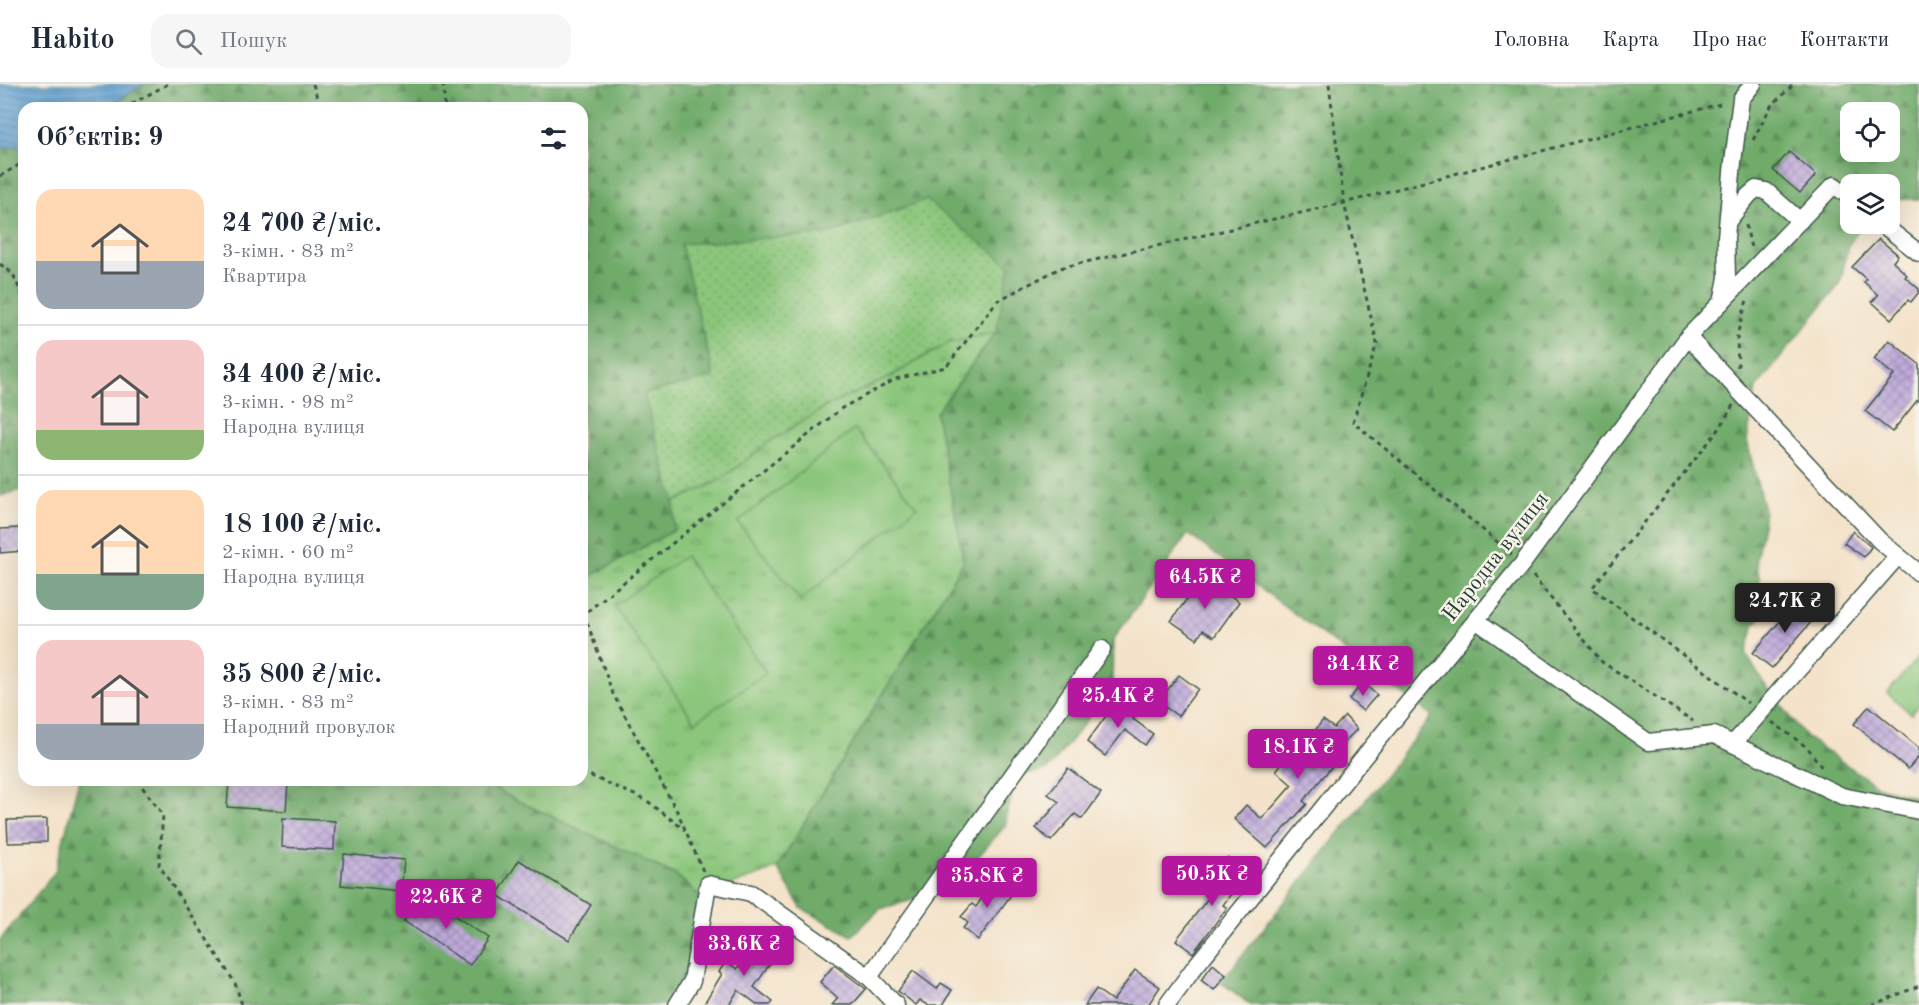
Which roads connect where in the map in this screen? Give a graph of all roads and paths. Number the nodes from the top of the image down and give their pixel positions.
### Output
1 (168, 84) edge
2 (314, 84) edge
3 (443, 84) edge
4 (1329, 84) edge
5 (1753, 84) edge
6 (1794, 84) edge
7 (1741, 99) junction
8 (135, 102) edge
9 (318, 102) edge
10 (444, 102) edge
11 (1750, 145) dead end
12 (18, 166) edge
13 (0, 176) edge
14 (1840, 190) edge
15 (1344, 203) junction
16 (1741, 205) junction
17 (1728, 220) junction
18 (1800, 221) junction
19 (1895, 234) edge
20 (1919, 253) edge
21 (0, 264) edge
22 (1756, 268) junction
23 (18, 285) edge
24 (1722, 303) junction
25 (1688, 337) junction
26 (1740, 393) junction
27 (1898, 556) junction
28 (1523, 563) junction
29 (1919, 573) edge
30 (588, 610) edge
31 (1477, 621) junction
32 (588, 627) edge
33 (1102, 649) dead end
34 (1760, 713) junction
35 (1714, 735) junction
36 (1733, 744) junction
37 (588, 775) edge
38 (141, 786) edge
39 (1842, 796) junction
40 (1919, 811) edge
41 (686, 831) junction
42 (708, 884) junction
43 (869, 977) junction
44 (1919, 986) edge
45 (242, 1005) edge
46 (676, 1005) edge
47 (896, 1005) edge
48 (1167, 1005) edge
49 (1872, 1005) edge

1 - 8 path
2 - 9 path
3 - 10 path
4 - 15 path
5 - 7 street
6 - 11 path
7 - 15 path
7 - 17 street
12 - 13 path
14 - 18 street, Народна вулиця
15 - 28 path
15 - 30 path
16 - 17 street
16 - 18 street
16 - 22 path
17 - 24 street
18 - 22 street, Народна вулиця
19 - 20 street
21 - 23 path
22 - 24 street, Народна вулиця
22 - 26 path
24 - 25 street, Народна вулиця
25 - 26 street
25 - 28 street, Народна вулиця
26 - 27 street
26 - 34 path
27 - 29 street
27 - 34 street
28 - 31 street, Народна вулиця
28 - 35 path
31 - 35 street
31 - 48 street, Народна вулиця
32 - 41 path
33 - 43 street
34 - 36 street
34 - 39 path
35 - 36 street
36 - 39 street
37 - 41 path
38 - 45 path
39 - 40 street
41 - 42 path
42 - 43 street
42 - 46 street
43 - 47 street
44 - 49 path

